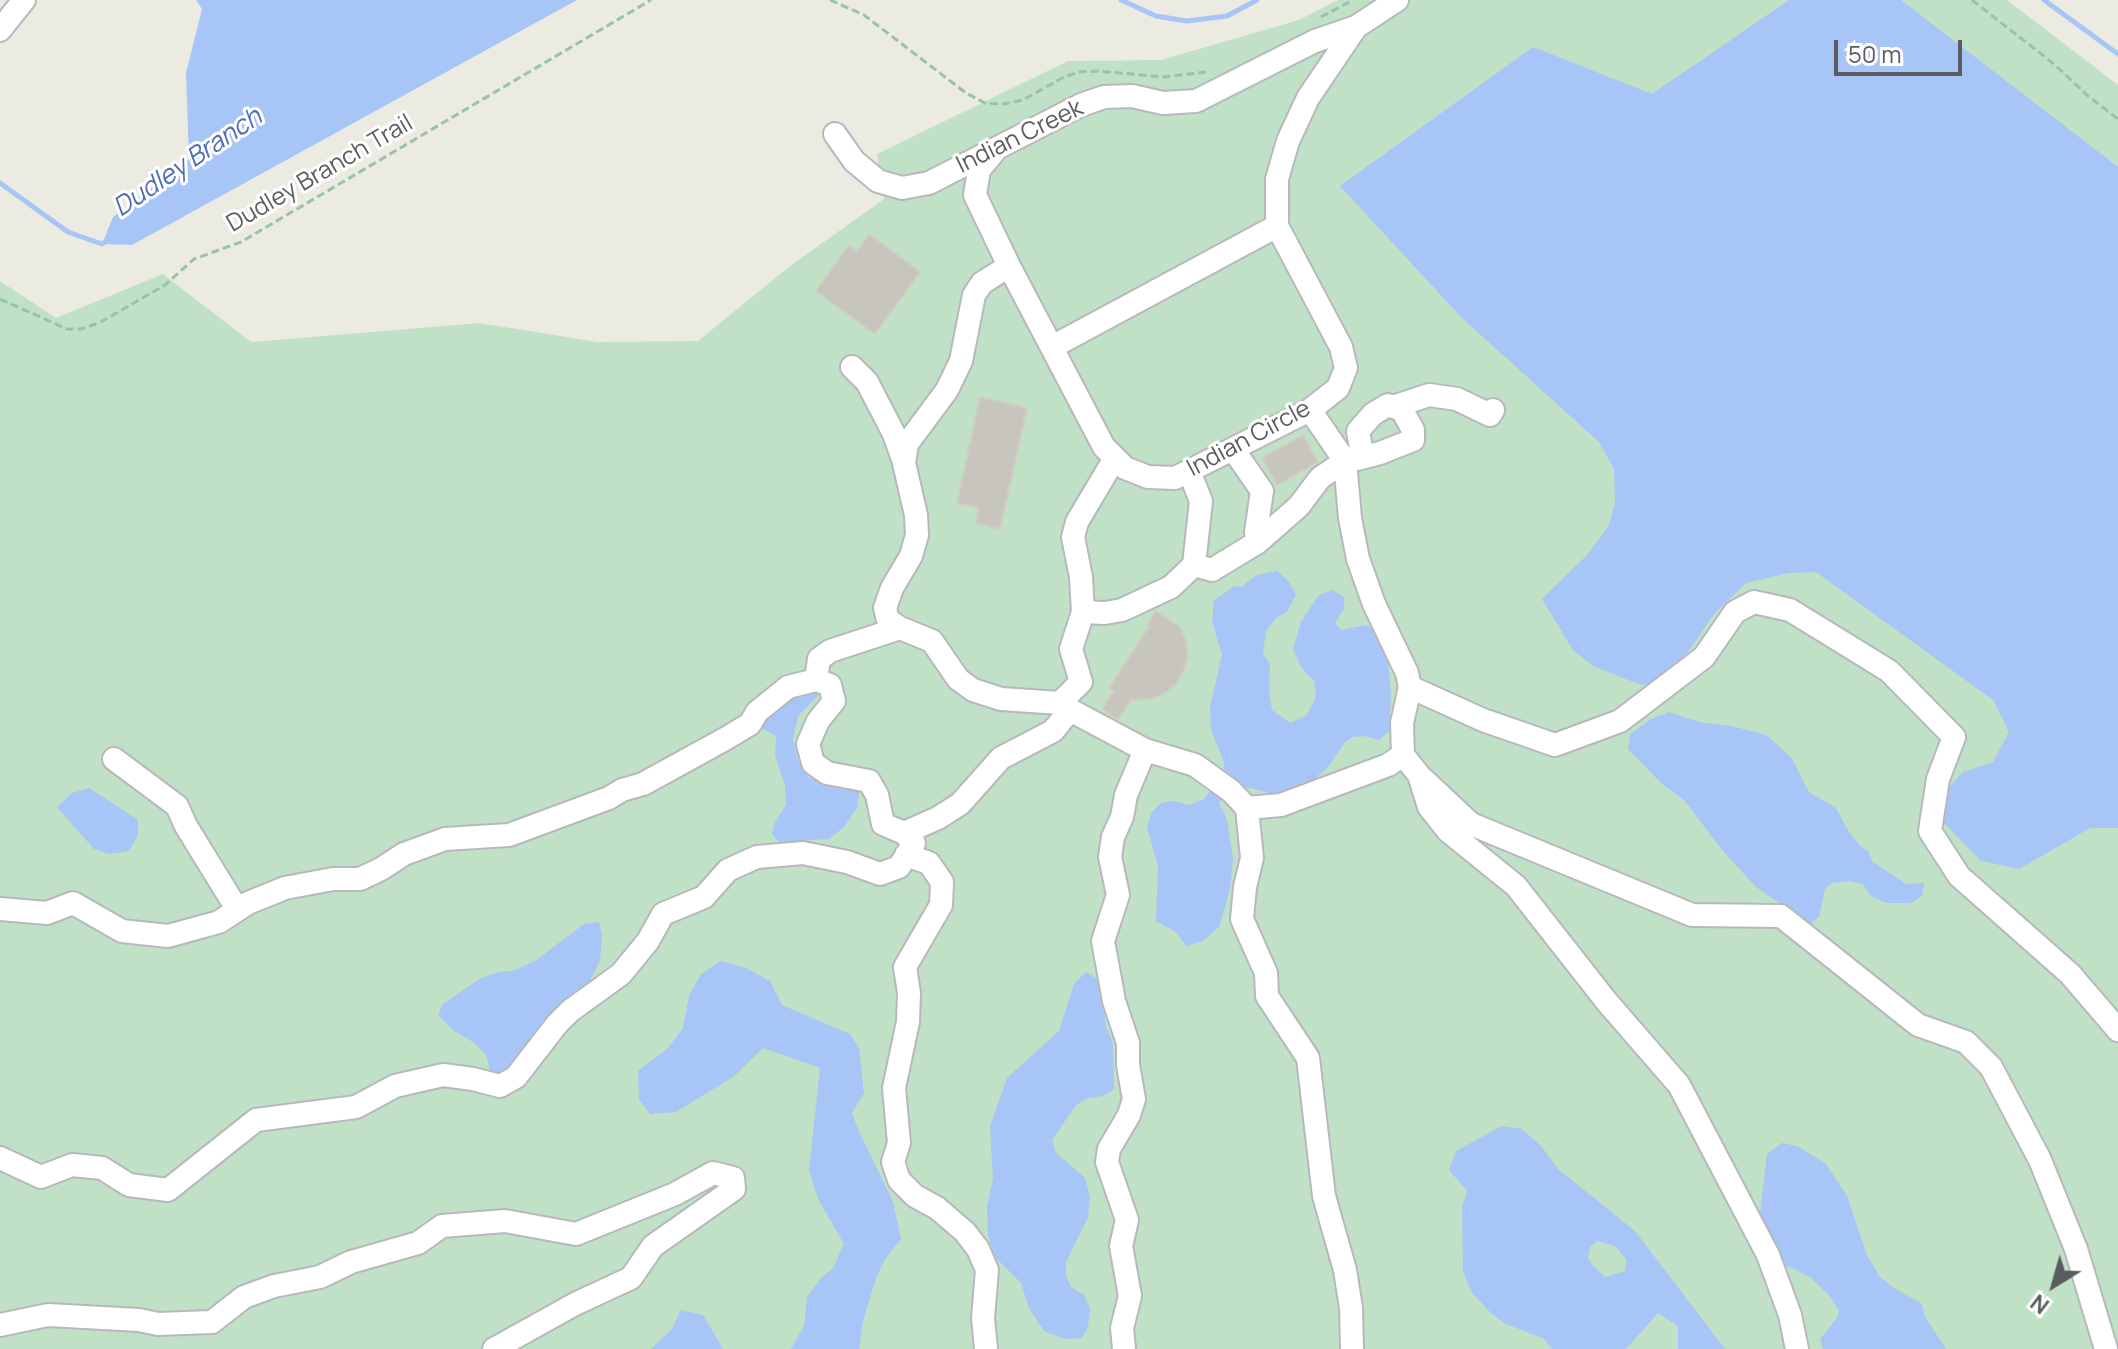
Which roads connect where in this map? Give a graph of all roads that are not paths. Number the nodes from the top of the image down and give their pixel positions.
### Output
1 (24, 0) edge
2 (1397, 0) edge
3 (1356, 27) junction
4 (0, 30) edge
5 (835, 134) dead end
6 (997, 148) junction
7 (1277, 226) junction
8 (1009, 266) junction
9 (1052, 347) junction
10 (852, 367) dead end
11 (1393, 407) junction
12 (1310, 410) junction
13 (1493, 410) dead end
14 (1233, 449) junction
15 (1115, 458) junction
16 (1351, 460) junction
17 (904, 463) junction
18 (1189, 471) junction
19 (1258, 542) junction
20 (1194, 565) junction
21 (1083, 612) junction
22 (900, 628) junction
23 (816, 680) junction
24 (1410, 687) junction
25 (1065, 707) junction
26 (1145, 750) junction
27 (1403, 755) junction
28 (114, 759) dead end
29 (1419, 775) junction
30 (1247, 808) junction
31 (905, 844) junction
32 (0, 909) edge
33 (237, 909) junction
34 (2118, 1030) edge
35 (0, 1158) edge
36 (0, 1325) edge
37 (494, 1349) edge
38 (986, 1349) edge
39 (1124, 1349) edge
40 (1352, 1349) edge
41 (1797, 1349) edge
42 (2106, 1349) edge

1 - 4 lane
2 - 3 lane, Indian Creek
3 - 6 lane, Indian Creek
3 - 7 lane, Indian Circle
5 - 6 lane, Indian Creek
6 - 8 lane, Indian Circle
7 - 9 lane
7 - 12 lane, Indian Circle
8 - 9 lane, Indian Circle
8 - 17 lane
9 - 15 lane, Indian Circle
10 - 17 lane
11 - 13 lane
11 - 16 lane
11 - 16 lane
12 - 14 lane, Indian Circle
12 - 16 lane
14 - 18 lane, Indian Circle
14 - 19 lane
15 - 18 lane, Indian Circle
15 - 21 lane
16 - 19 lane
16 - 24 lane
17 - 22 lane
18 - 20 lane
19 - 20 lane
20 - 21 lane
21 - 25 lane
22 - 23 lane
22 - 25 lane
23 - 31 lane
23 - 33 lane
24 - 27 lane
24 - 34 lane
25 - 26 lane
25 - 31 lane
26 - 30 lane
26 - 39 lane
27 - 29 lane
27 - 30 lane
28 - 33 lane
29 - 41 lane
29 - 42 lane
30 - 40 lane
31 - 35 lane
31 - 38 lane
32 - 33 lane
36 - 37 lane

